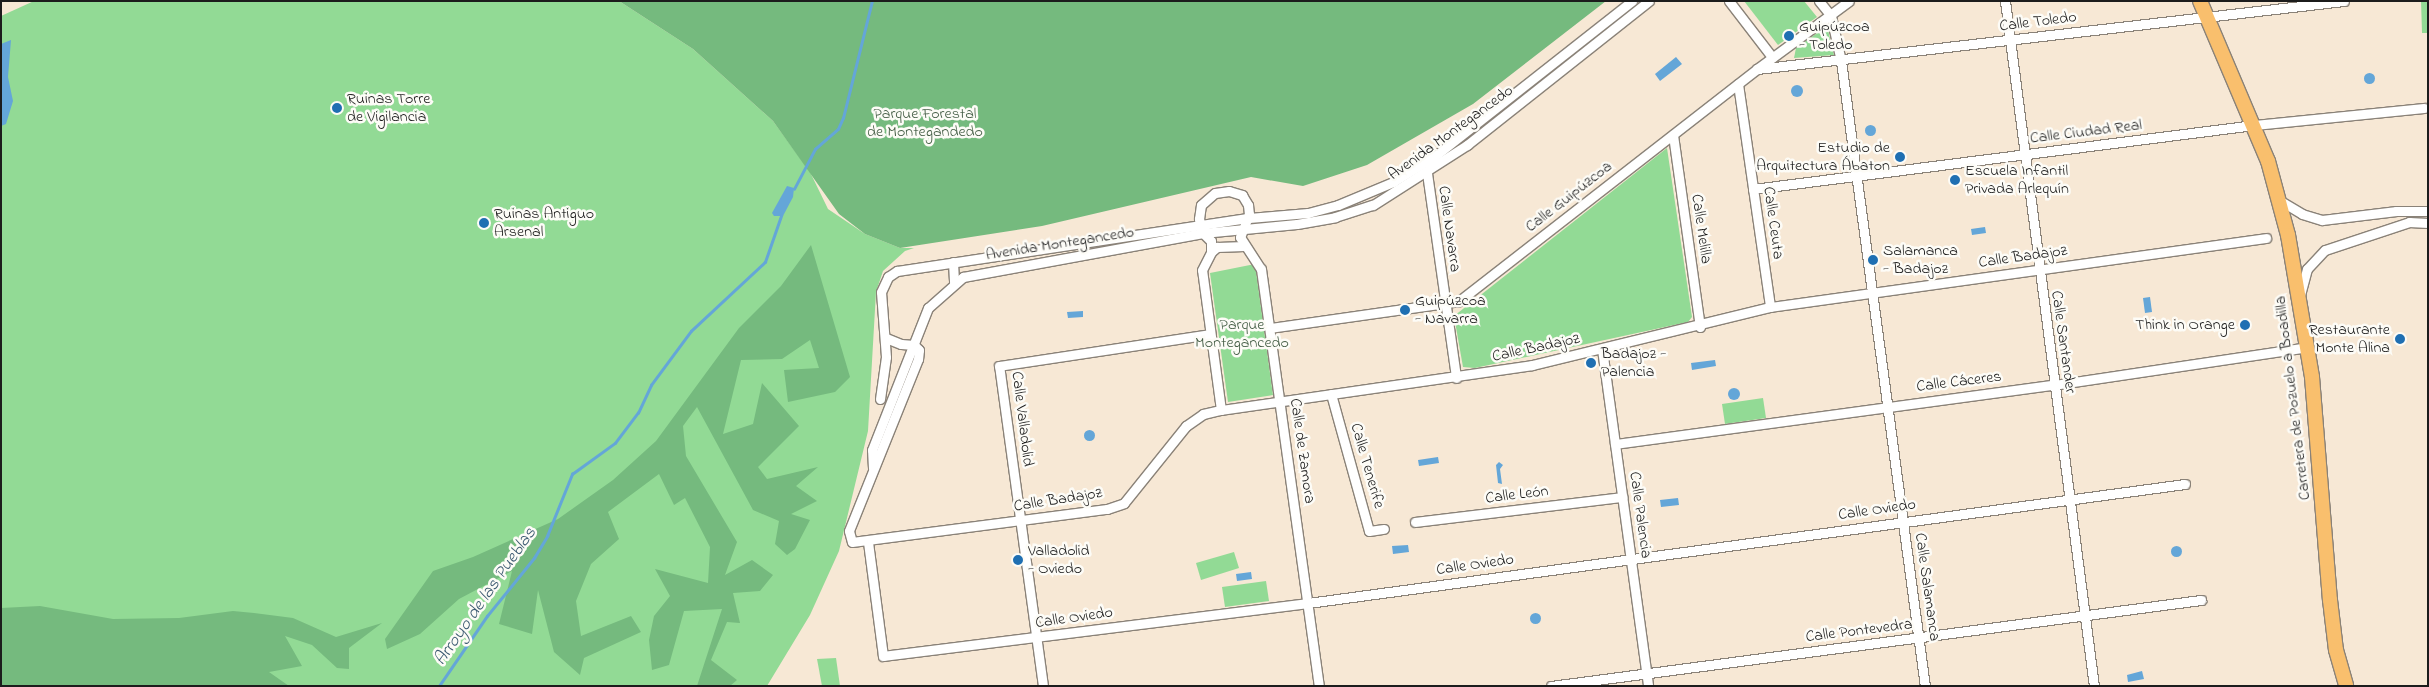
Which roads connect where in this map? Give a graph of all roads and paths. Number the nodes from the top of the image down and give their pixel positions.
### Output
1 (1632, 1) edge
2 (1649, 1) edge
3 (1729, 1) edge
4 (1819, 1) edge
5 (1849, 1) edge
6 (2005, 1) edge
7 (2200, 1) edge
8 (2344, 1) edge
9 (1831, 16) junction
10 (2206, 16) junction
11 (2009, 41) junction
12 (1788, 47) junction
13 (1772, 57) junction
14 (1841, 61) junction
15 (1795, 65) junction
16 (1757, 69) junction
17 (1738, 84) junction
18 (2424, 108) dead end
19 (2254, 125) junction
20 (1673, 135) junction
21 (2024, 155) junction
22 (1426, 173) junction
23 (1856, 176) junction
24 (1753, 189) junction
25 (2278, 200) junction
26 (2428, 211) edge
27 (1249, 218) junction
28 (2428, 223) edge
29 (1243, 228) junction
30 (1202, 230) junction
31 (2266, 238) dead end
32 (1244, 246) junction
33 (1211, 252) junction
34 (953, 262) junction
35 (2038, 270) junction
36 (954, 283) junction
37 (1871, 291) junction
38 (2300, 295) junction
39 (1445, 303) junction
40 (1770, 308) junction
41 (1700, 327) junction
42 (1270, 328) junction
43 (1210, 334) junction
44 (886, 338) junction
45 (914, 345) junction
46 (2307, 347) junction
47 (1602, 349) junction
48 (1456, 378) junction
49 (2054, 385) junction
50 (1331, 394) junction
51 (880, 399) dead end
52 (1280, 402) junction
53 (1886, 406) junction
54 (1222, 410) junction
55 (1615, 444) junction
56 (2185, 484) dead end
57 (1622, 497) junction
58 (2070, 500) junction
59 (1021, 521) junction
60 (1902, 521) junction
61 (1416, 522) dead end
62 (1384, 529) dead end
63 (849, 540) joint
64 (868, 542) junction
65 (1630, 558) junction
66 (2201, 600) dead end
67 (1308, 603) junction
68 (2085, 615) junction
69 (1036, 638) junction
70 (1919, 639) junction
71 (1647, 673) junction
72 (1043, 686) edge
73 (1319, 686) edge
74 (1551, 686) edge
75 (1648, 686) edge
76 (1925, 686) edge
77 (2094, 686) edge
78 (2346, 686) edge

1 - 27 street, Avenida Montegancedo
2 - 22 street, Avenida Montegancedo
3 - 13 street
4 - 9 street
5 - 9 street, Calle Guipúzcoa
6 - 11 street, Calle Santander
7 - 10 main road, Carretera de Pozuelo a Boadilla
8 - 10 street, Calle Toledo
9 - 12 street, Calle Guipúzcoa
9 - 14 street, Calle Salamanca
10 - 11 street, Calle Toledo
10 - 19 main road, Carretera de Pozuelo a Boadilla
11 - 14 street, Calle Toledo
11 - 21 street, Calle Santander
12 - 13 street, Calle Guipúzcoa
12 - 15 street
13 - 16 street, Calle Guipúzcoa
14 - 15 street, Calle Toledo
14 - 23 street, Calle Salamanca
15 - 16 street, Calle Toledo
16 - 17 street, Calle Guipúzcoa
17 - 20 street, Calle Guipúzcoa
17 - 24 street, Calle Ceuta
18 - 19 street, Calle Ciudad Real
19 - 21 street, Calle Ciudad Real
19 - 25 main road, Carretera de Pozuelo a Boadilla
20 - 39 street, Calle Guipúzcoa
20 - 41 street, Calle Melilla
21 - 23 street, Calle Ciudad Real
21 - 35 street, Calle Santander
22 - 29 street, Avenida Montegancedo
22 - 39 street, Calle Navarra
23 - 24 street, Calle Ciudad Real
23 - 37 street, Calle Salamanca
24 - 40 street, Calle Ceuta
25 - 26 street
25 - 38 main road, Carretera de Pozuelo a Boadilla
27 - 29 street
27 - 30 street, Avenida Montegancedo
27 - 30 street
28 - 38 street
29 - 30 street, Avenida Montegancedo
29 - 32 street
30 - 33 street
30 - 34 street, Avenida Montegancedo
30 - 36 street, Avenida Montegancedo
31 - 35 street, Calle Badajoz
32 - 33 street
32 - 42 street, Calle de Zamora
33 - 43 street
34 - 36 street
34 - 44 street, Avenida Montegancedo
35 - 37 street, Calle Badajoz
35 - 49 street, Calle Santander
36 - 45 street, Avenida Montegancedo
37 - 40 street, Calle Badajoz
37 - 53 street, Calle Salamanca
38 - 46 main road, Carretera de Pozuelo a Boadilla
39 - 42 street, Calle Guipúzcoa
39 - 48 street, Calle Navarra
40 - 41 street, Calle Badajoz
41 - 47 street, Calle Badajoz
42 - 52 street, Calle de Zamora
43 - 54 street
43 - 59 street, Calle Valladolid
44 - 45 street
44 - 51 street, Avenida Montegancedo
45 - 63 street, Avenida Montegancedo
46 - 49 street, Calle Cáceres
46 - 78 main road, Carretera de Pozuelo a Boadilla
47 - 48 street, Calle Badajoz
47 - 55 street, Calle Palencia
48 - 50 street, Calle Badajoz
49 - 53 street, Calle Cáceres
49 - 58 street, Calle Santander
50 - 52 street, Calle Badajoz
50 - 62 street, Calle Tenerife
52 - 54 street, Calle Badajoz
52 - 67 street, Calle de Zamora
53 - 55 street, Calle Cáceres
53 - 60 street, Calle Salamanca
54 - 59 street, Calle Badajoz
55 - 57 street, Calle Palencia
56 - 58 street, Calle Oviedo
57 - 61 street, Calle León
57 - 65 street, Calle Palencia
58 - 60 street, Calle Oviedo
58 - 68 street, Calle Santander
59 - 64 street, Calle Badajoz
59 - 69 street, Calle Valladolid
60 - 65 street, Calle Oviedo
60 - 70 street, Calle Salamanca
63 - 64 street, Calle Badajoz
64 - 69 street, Calle Oviedo
65 - 67 street, Calle Oviedo
65 - 71 street, Calle Palencia
66 - 68 street, Calle Pontevedra
67 - 69 street, Calle Oviedo
67 - 73 street, Calle de Zamora
68 - 70 street, Calle Pontevedra
68 - 77 street, Calle Santander
69 - 72 street, Calle Valladolid
70 - 71 street, Calle Pontevedra
70 - 76 street, Calle Salamanca
71 - 74 street, Calle Pontevedra
71 - 75 street, Calle Palencia

